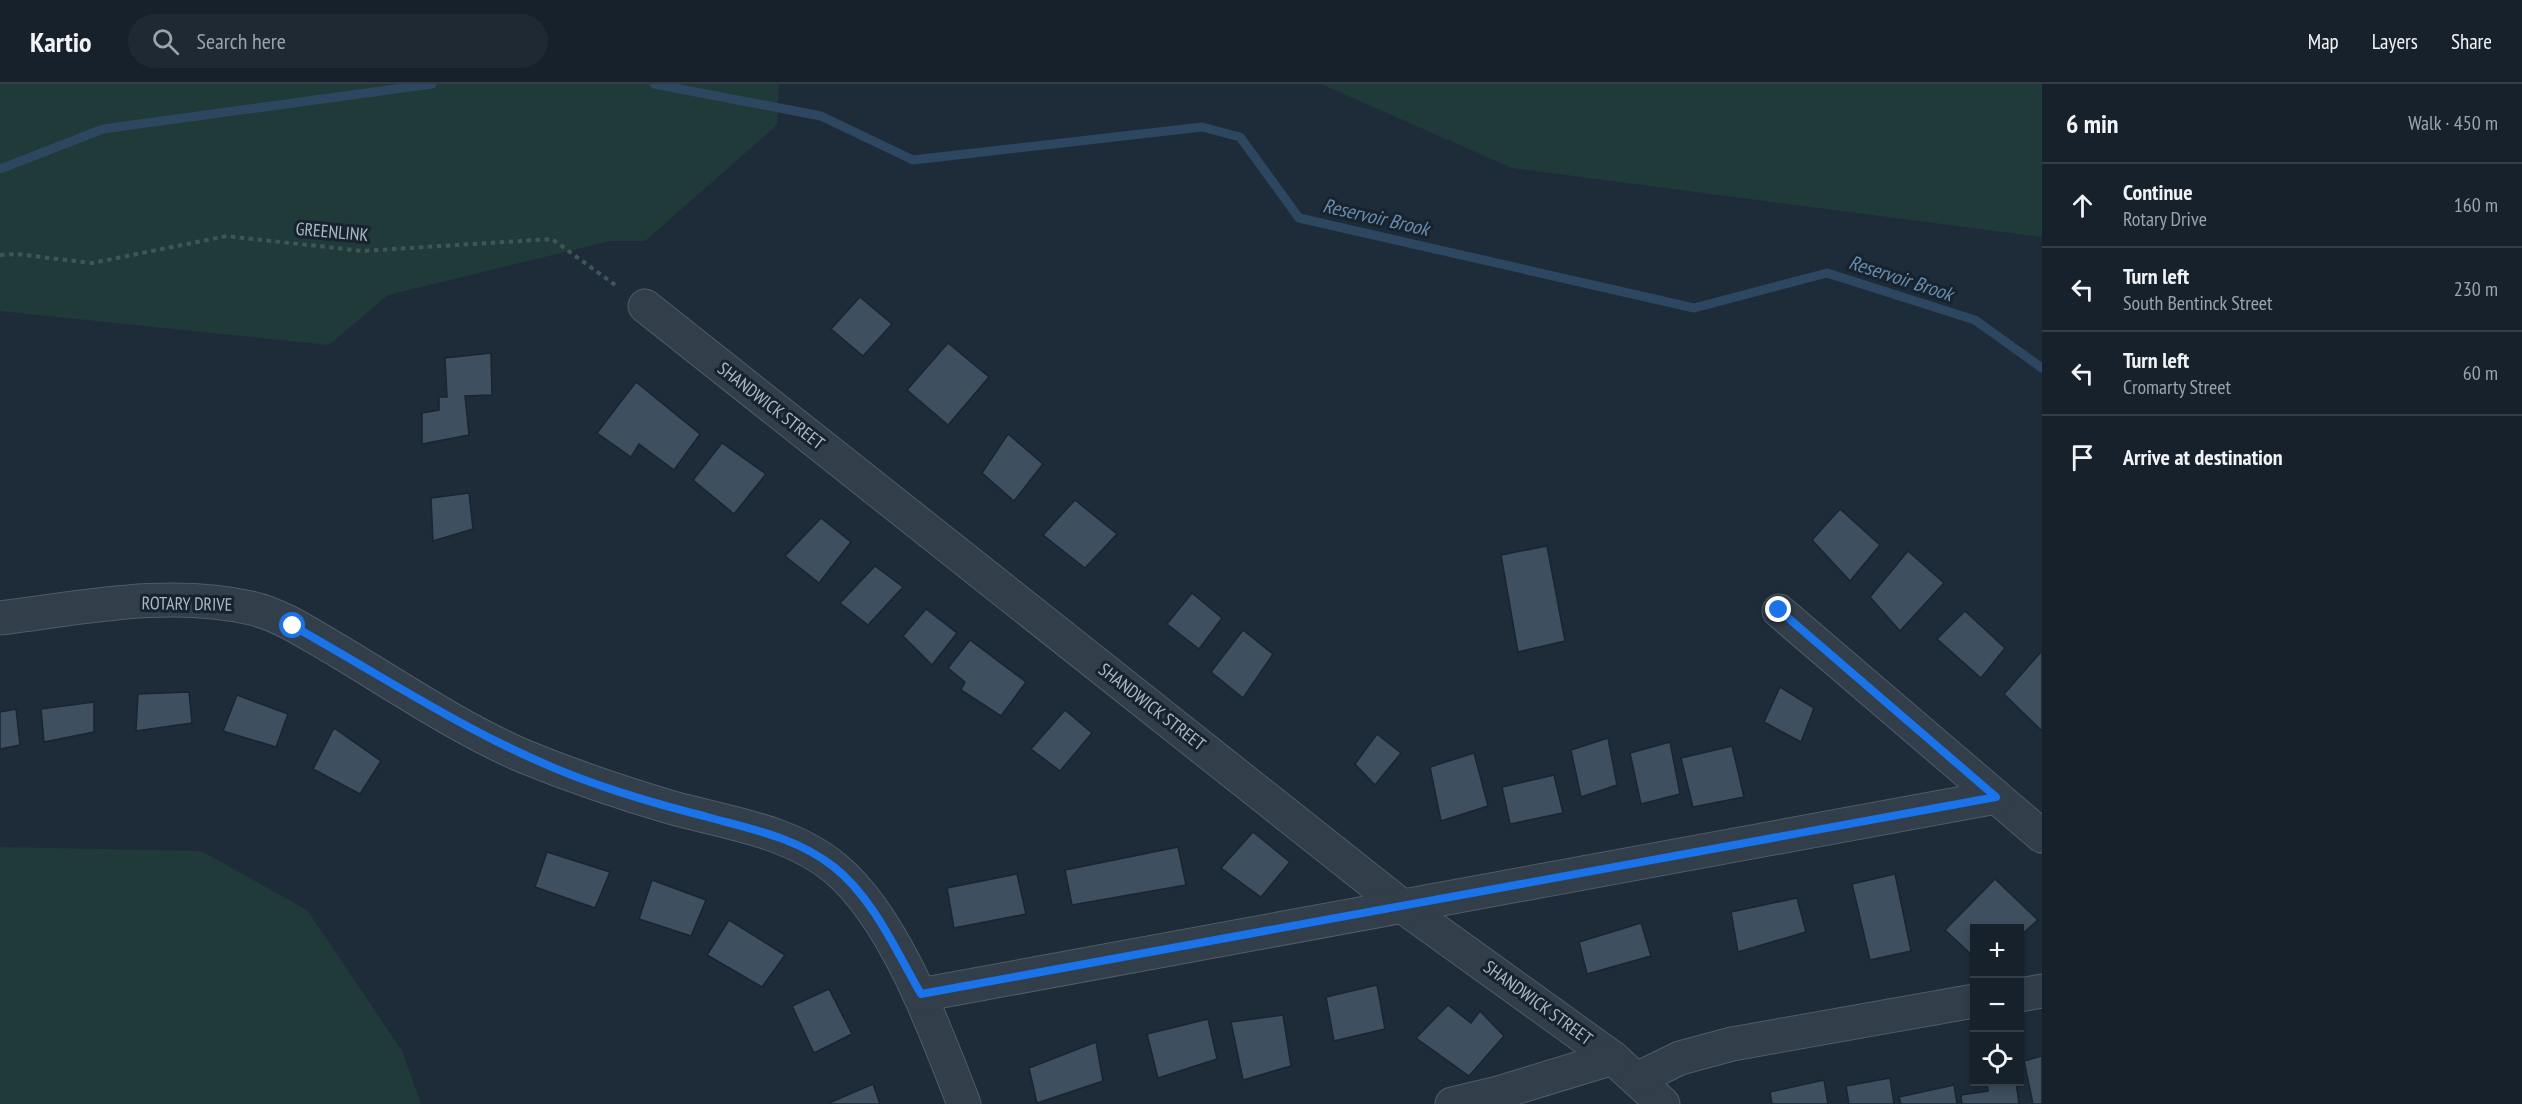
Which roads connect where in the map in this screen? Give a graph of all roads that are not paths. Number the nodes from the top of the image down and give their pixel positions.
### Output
1 (645, 306) road end
2 (1779, 610) dead end
3 (0, 618) edge
4 (1996, 797) junction
5 (2042, 836) edge
6 (1402, 906) junction
7 (2042, 991) edge
8 (921, 994) junction
9 (2024, 994) edge
10 (1970, 1002) edge
11 (1613, 1058) junction
12 (1637, 1079) junction
13 (964, 1104) edge
14 (1452, 1104) edge
15 (1663, 1104) edge

1 - 6 street, SHANDWICK STREET
2 - 4 street
3 - 8 street, ROTARY DRIVE
4 - 5 street
4 - 6 street
6 - 8 street
6 - 11 street, SHANDWICK STREET
7 - 9 street
8 - 13 street, ROTARY DRIVE
10 - 12 street
11 - 12 street, SHANDWICK STREET
11 - 14 street
12 - 15 street, SHANDWICK STREET

